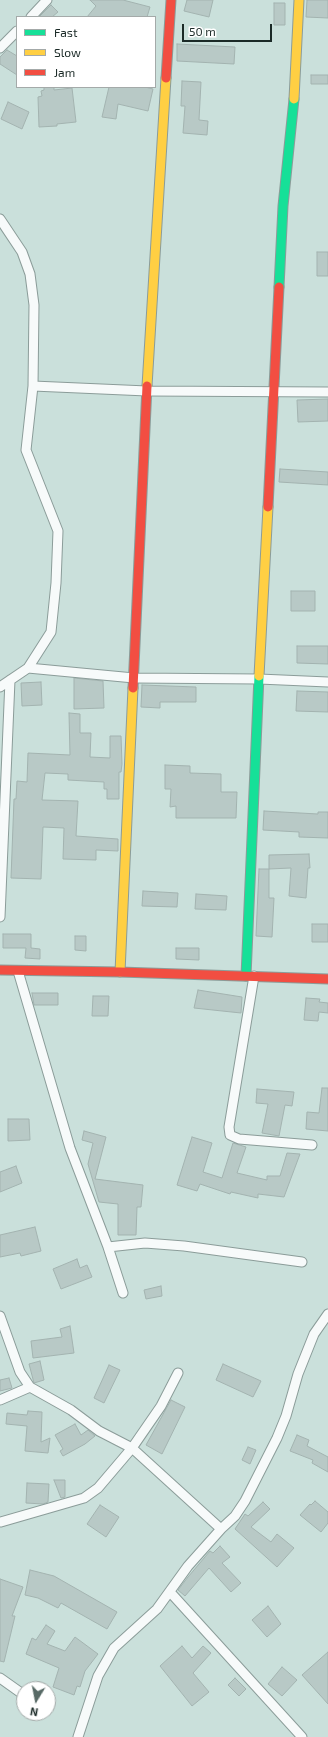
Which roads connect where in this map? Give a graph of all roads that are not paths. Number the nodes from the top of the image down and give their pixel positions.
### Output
1 (171, 0) edge
2 (299, 0) edge
3 (44, 1) edge
4 (32, 16) edge
5 (16, 32) edge
6 (0, 48) edge
7 (0, 219) edge
8 (33, 386) junction
9 (147, 391) junction
10 (274, 391) junction
11 (328, 392) edge
12 (28, 668) junction
13 (134, 678) junction
14 (259, 679) junction
15 (10, 680) junction
16 (328, 682) edge
17 (0, 687) edge
18 (0, 917) edge
19 (0, 970) edge
20 (18, 971) junction
21 (120, 972) junction
22 (250, 976) junction
23 (328, 979) edge
24 (312, 1145) dead end
25 (108, 1247) junction
26 (302, 1262) dead end
27 (123, 1293) dead end
28 (328, 1314) edge
29 (0, 1316) edge
30 (178, 1372) dead end
31 (30, 1387) junction
32 (0, 1400) edge
33 (132, 1448) junction
34 (1, 1522) edge
35 (221, 1529) junction
36 (170, 1592) junction
37 (0, 1678) edge
38 (16, 1689) edge
39 (78, 1737) edge
40 (302, 1737) edge

1 - 9 street
2 - 10 street
3 - 4 street
5 - 6 street
7 - 8 street
8 - 9 street
8 - 12 street
9 - 10 street
9 - 13 street
10 - 11 street
10 - 14 street
12 - 13 street
12 - 15 street
13 - 14 street
13 - 21 street
14 - 16 street
14 - 22 street
15 - 17 street
15 - 18 street
19 - 20 street
20 - 21 street
20 - 25 street
21 - 22 street
22 - 23 street
22 - 24 street
25 - 26 street
25 - 27 street
28 - 35 street
29 - 31 street
30 - 33 street
31 - 32 street
31 - 33 street
33 - 34 street
33 - 35 street
35 - 36 street
36 - 39 street
36 - 40 street
37 - 38 street

